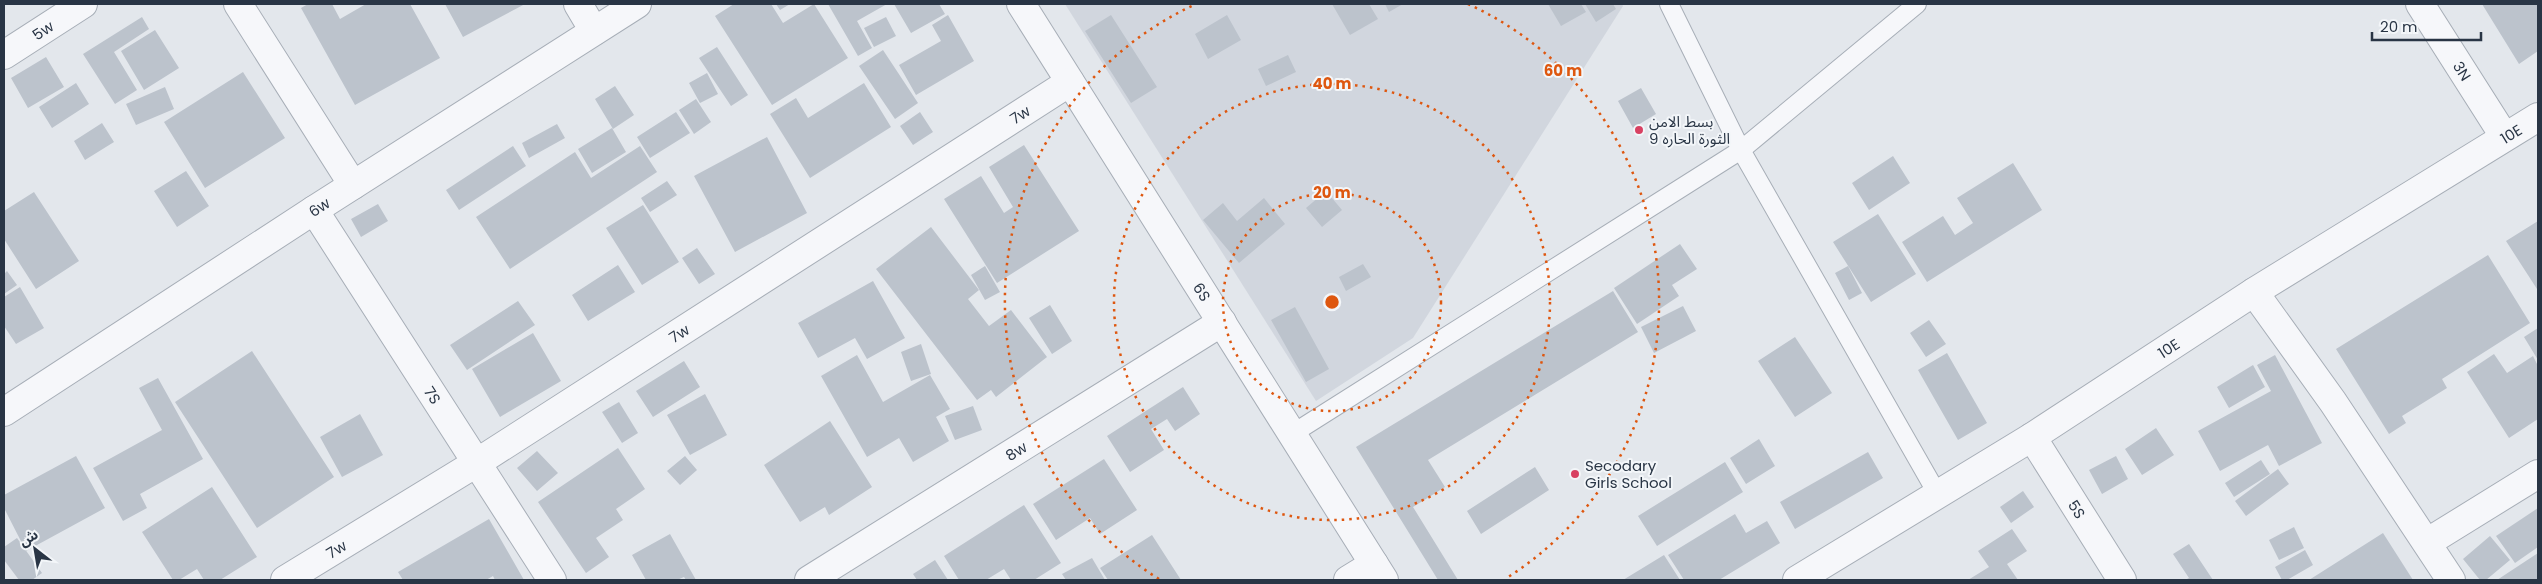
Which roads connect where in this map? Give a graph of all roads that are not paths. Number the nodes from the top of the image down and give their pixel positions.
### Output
1 (82, 4) edge
2 (238, 4) edge
3 (578, 4) edge
4 (637, 4) edge
5 (1021, 4) edge
6 (1669, 4) edge
7 (1917, 4) edge
8 (2420, 4) edge
9 (594, 31) junction
10 (4, 55) edge
11 (1070, 82) junction
12 (2538, 117) edge
13 (2504, 136) junction
14 (1741, 150) junction
15 (353, 185) junction
16 (314, 210) junction
17 (2254, 292) junction
18 (1222, 322) junction
19 (4, 412) edge
20 (1292, 434) junction
21 (2032, 438) junction
22 (478, 462) junction
23 (2538, 474) edge
24 (1938, 495) junction
25 (2428, 542) junction
26 (1379, 572) edge
27 (286, 580) edge
28 (552, 580) edge
29 (809, 580) edge
30 (1348, 580) edge
31 (1797, 580) edge
32 (2122, 580) edge
33 (2451, 580) edge

1 - 10 street, 5w
2 - 15 street
3 - 9 street
4 - 9 street, 6w
5 - 11 street, 6S
6 - 14 lane
7 - 14 lane
8 - 13 street, 3N
9 - 15 street, 6w
11 - 18 street, 6S
11 - 22 street, 7w
12 - 13 street, 10E
13 - 17 street, 10E
14 - 20 lane
14 - 24 lane
15 - 16 street, 6w
16 - 19 street, 6w
16 - 22 street, 7S
17 - 21 street, 10E
17 - 25 street
18 - 20 street, 6S
18 - 29 street, 8w
20 - 26 street, 6S
21 - 24 street, 10E
21 - 32 street, 5S
22 - 27 street, 7w
22 - 28 street, 7S
23 - 25 street
24 - 31 street, 10E
25 - 33 street
26 - 30 street

